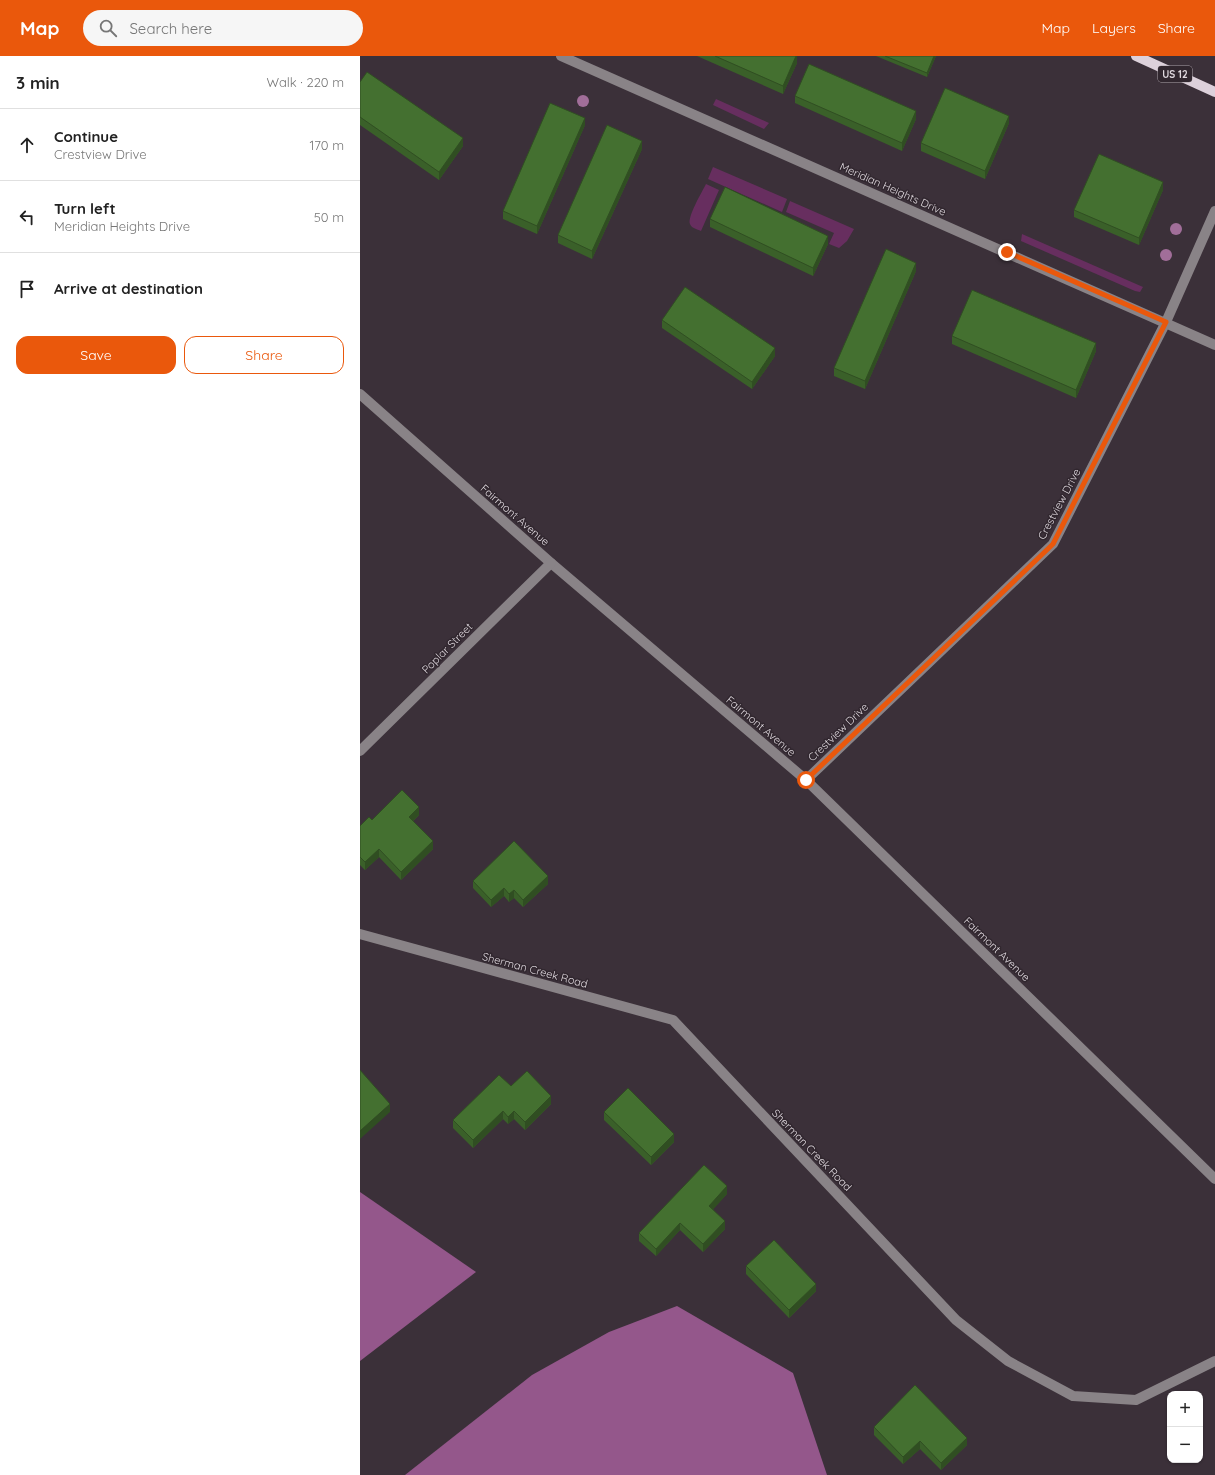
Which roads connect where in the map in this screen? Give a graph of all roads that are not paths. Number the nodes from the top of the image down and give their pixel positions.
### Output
1 (561, 56) edge
2 (1136, 56) edge
3 (1215, 92) edge
4 (1215, 211) edge
5 (1166, 322) junction
6 (1215, 345) edge
7 (360, 394) edge
8 (551, 563) junction
9 (360, 751) edge
10 (806, 780) junction
11 (360, 934) edge
12 (1215, 1178) edge
13 (1215, 1361) edge

1 - 5 street, Meridian Heights Drive
2 - 3 main road, US 12
4 - 5 street, Crestview Drive
5 - 6 street, Meridian Heights Drive
5 - 10 street, Crestview Drive
7 - 8 street, Fairmont Avenue
8 - 9 street, Poplar Street
8 - 10 street, Fairmont Avenue
10 - 12 street, Fairmont Avenue
11 - 13 street, Sherman Creek Road

